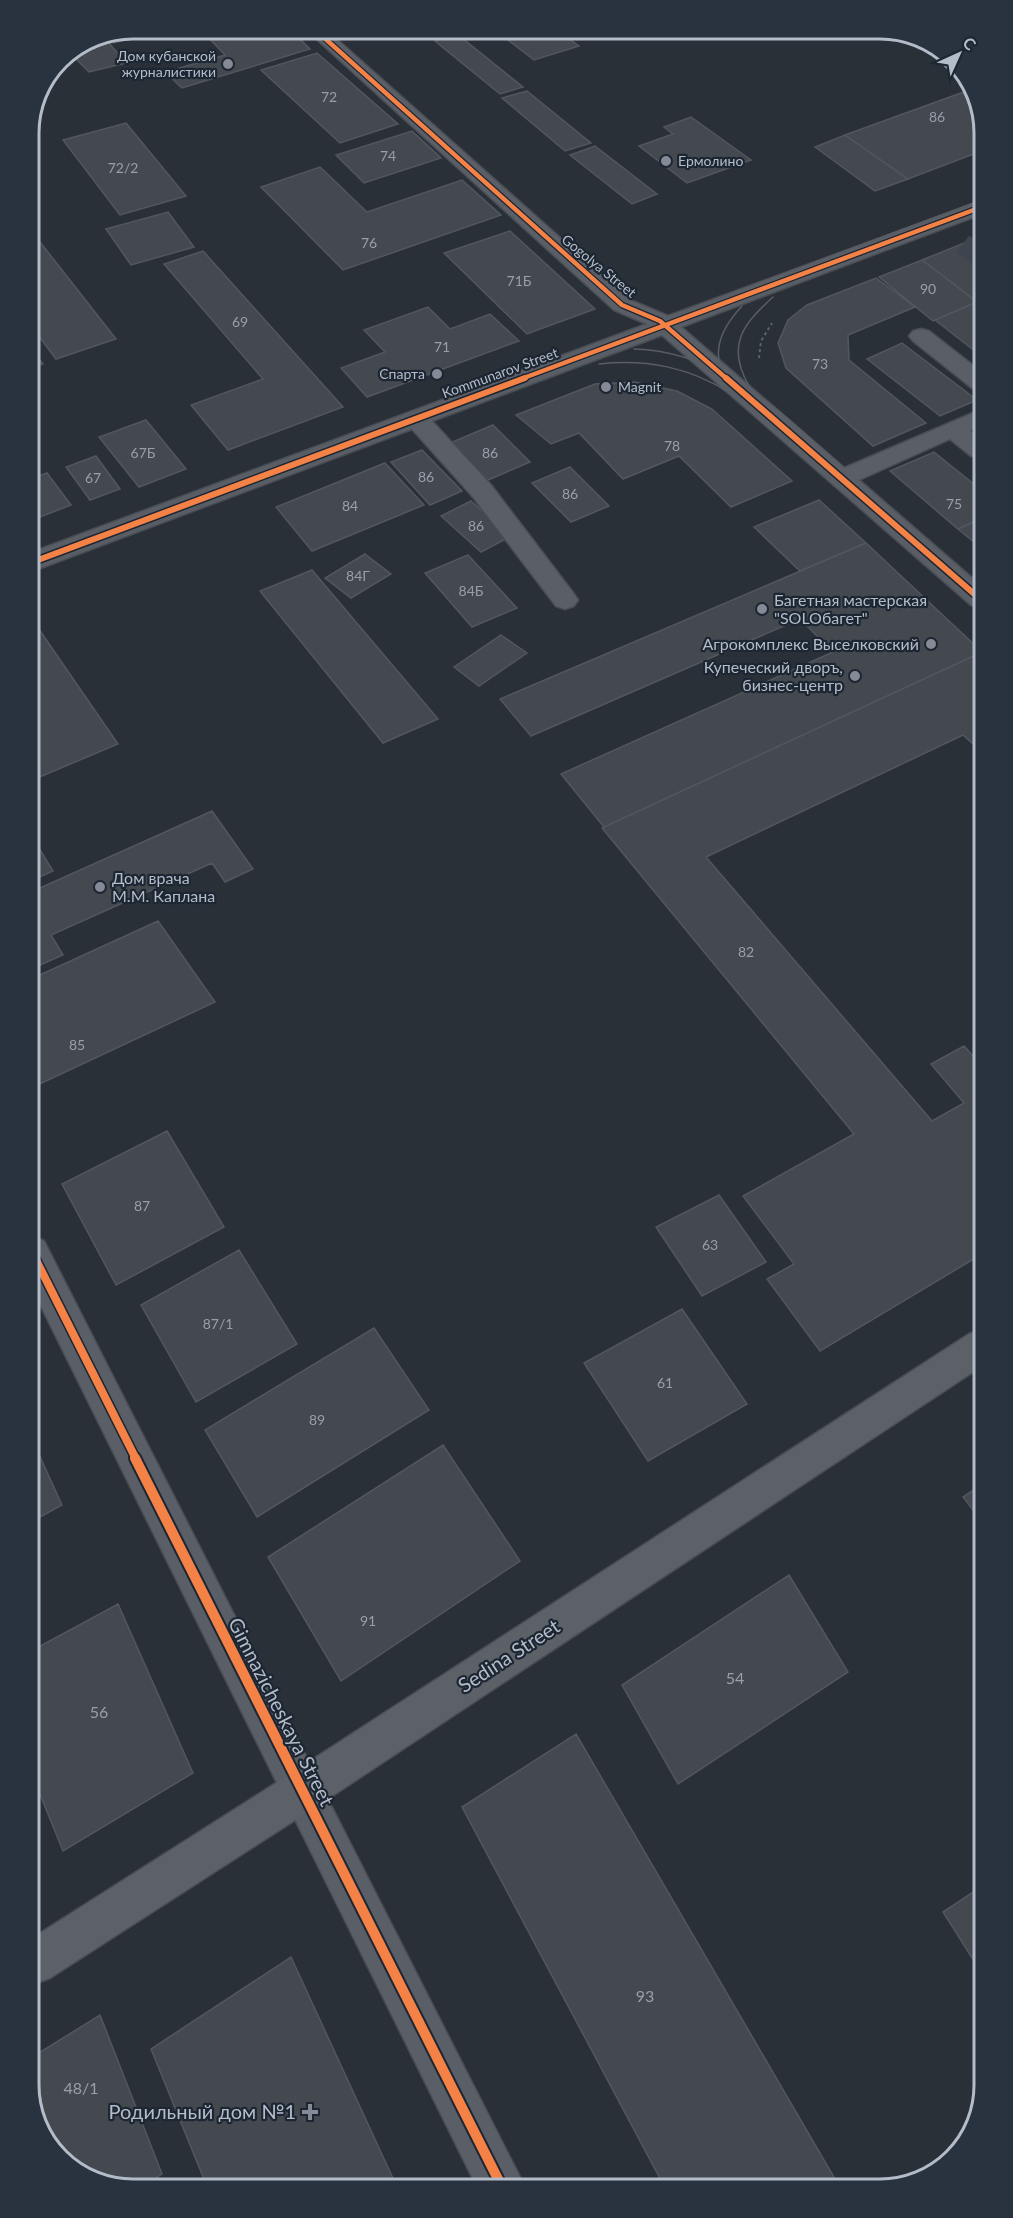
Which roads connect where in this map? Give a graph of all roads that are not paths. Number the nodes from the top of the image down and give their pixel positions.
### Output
1 (326, 39) edge
2 (974, 212) edge
3 (666, 326) junction
4 (921, 336) dead end
5 (974, 378) edge
6 (416, 419) junction
7 (974, 420) edge
8 (952, 429) junction
9 (974, 446) edge
10 (842, 478) junction
11 (39, 560) edge
12 (974, 594) edge
13 (565, 600) dead end
14 (39, 1266) edge
15 (974, 1351) edge
16 (302, 1791) junction
17 (39, 1959) edge
18 (498, 2179) edge

1 - 3 street, Gogolya Street
2 - 3 street, Kommunarov Street
3 - 6 street, Kommunarov Street
3 - 10 street, Gogolya Street
4 - 5 street
6 - 11 street, Kommunarov Street
6 - 13 street
7 - 8 street
8 - 9 street
8 - 10 street
10 - 12 street, Gogolya Street
14 - 16 street, Gimnazicheskaya Street
15 - 16 main road, Sedina Street
16 - 17 main road, Sedina Street
16 - 18 street, Gimnazicheskaya Street

